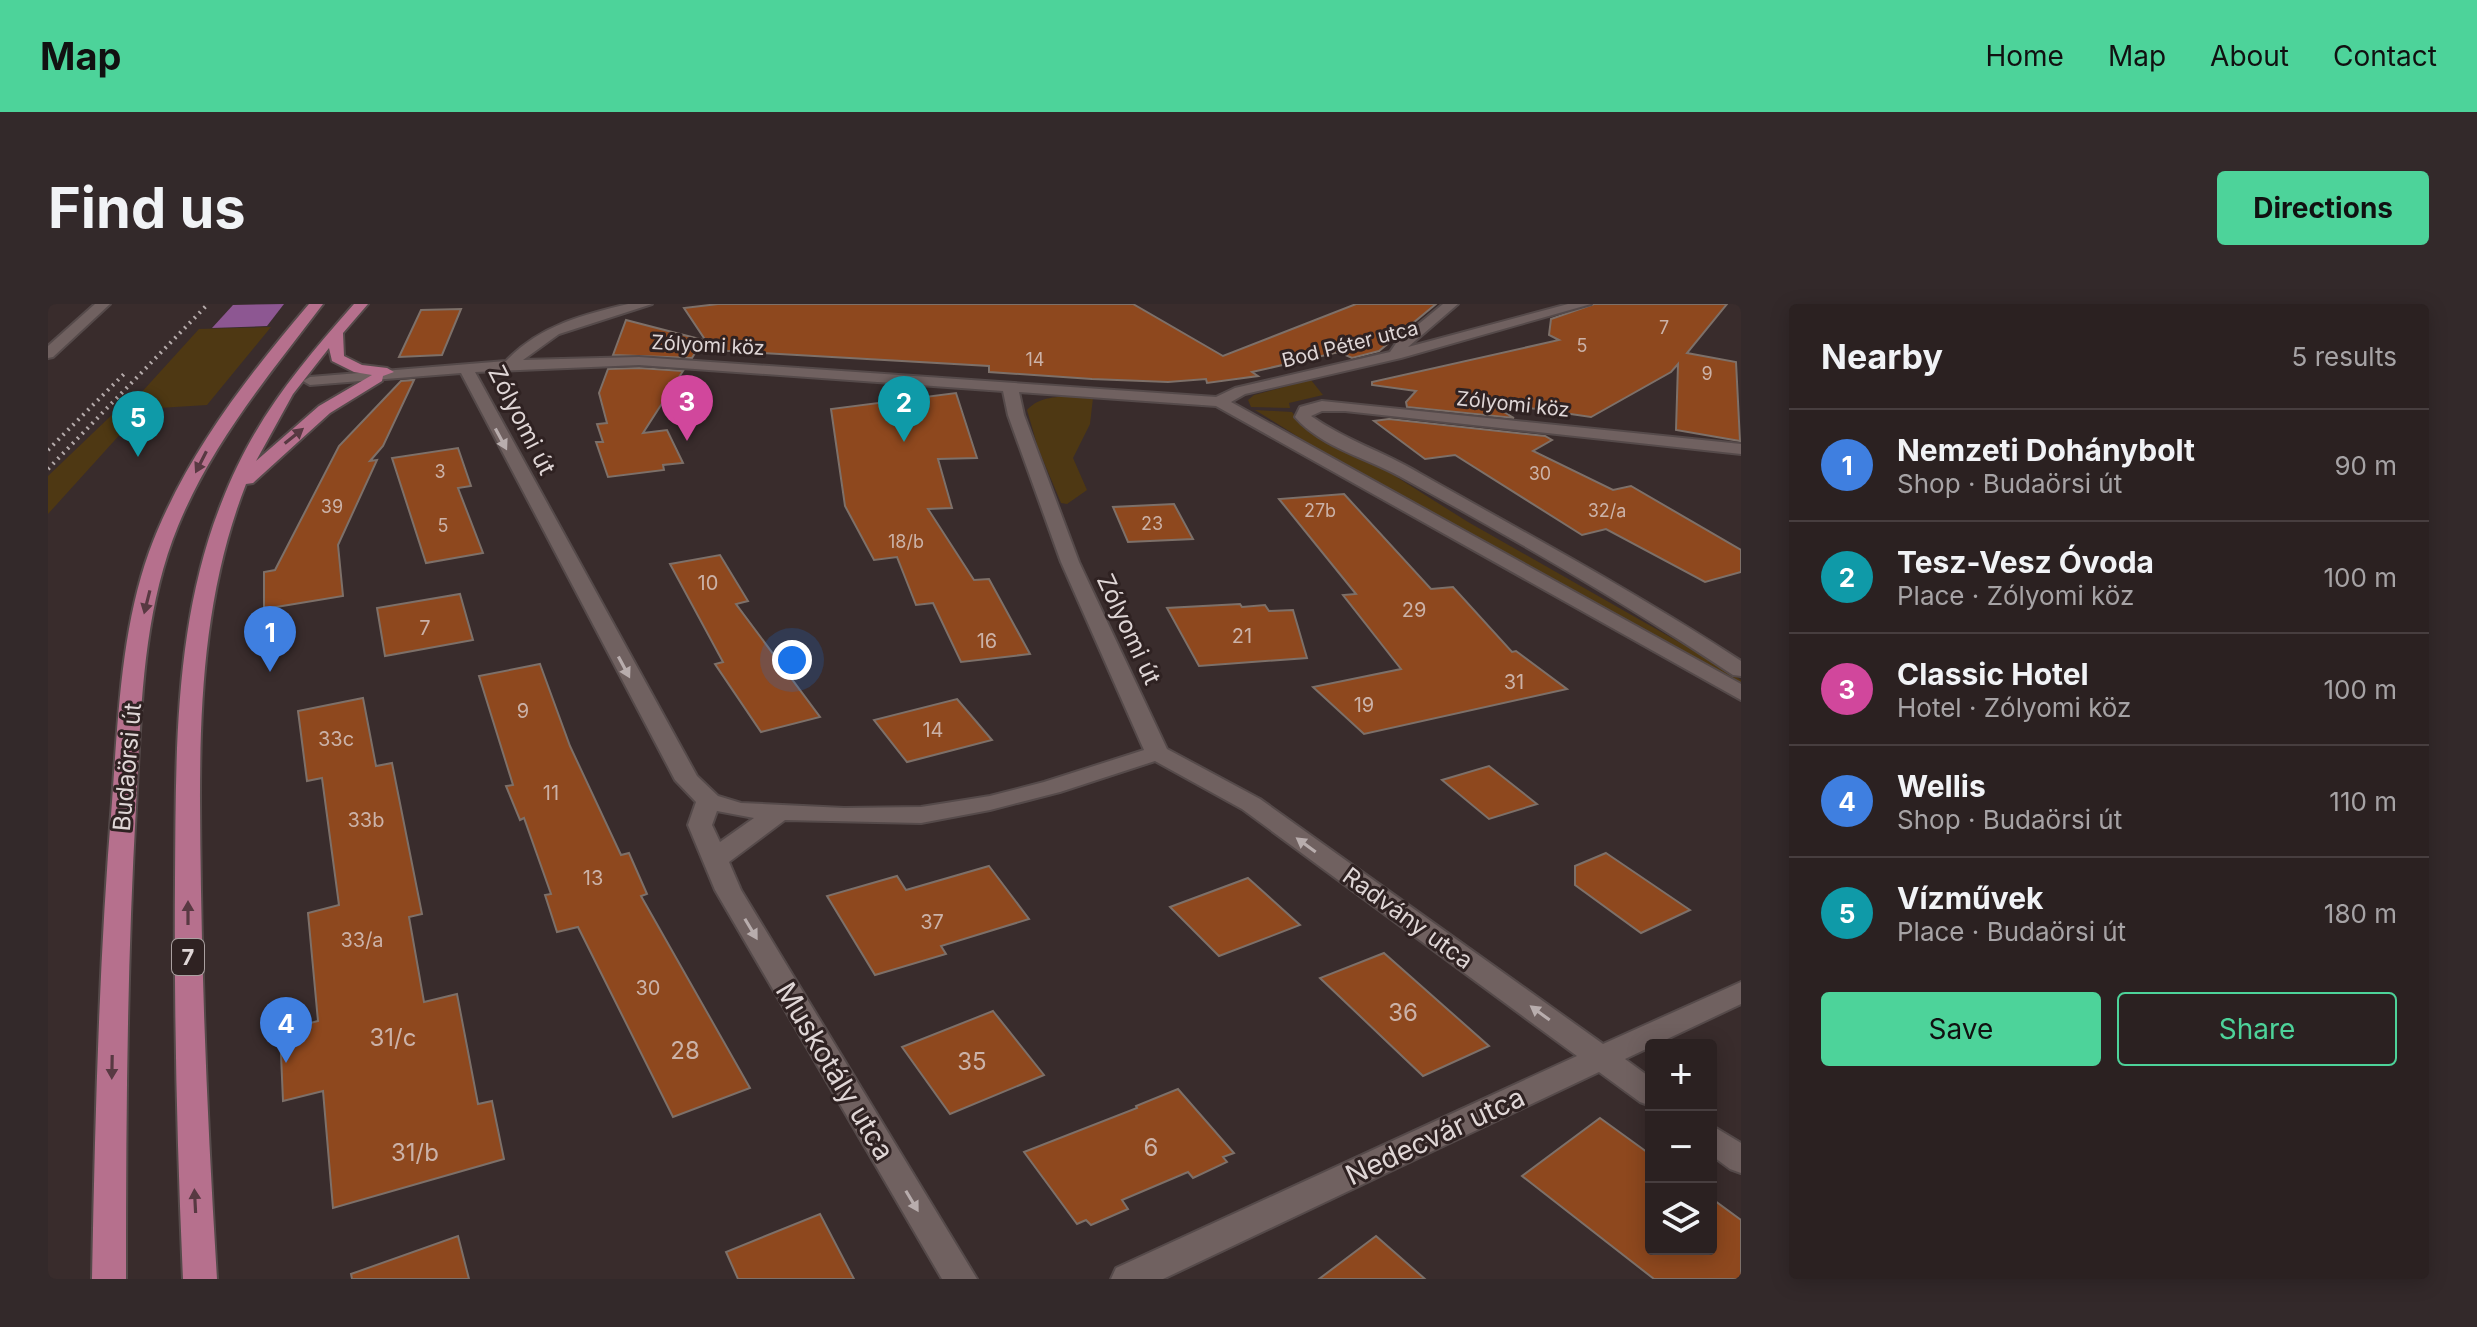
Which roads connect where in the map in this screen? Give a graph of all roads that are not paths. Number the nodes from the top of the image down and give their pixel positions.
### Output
1 (103, 304) edge
2 (316, 304) edge
3 (361, 304) edge
4 (645, 304) edge
5 (1451, 304) edge
6 (1584, 304) edge
7 (336, 334) junction
8 (280, 346) junction
9 (48, 354) edge
10 (1396, 355) junction
11 (510, 365) junction
12 (466, 369) junction
13 (390, 374) junction
14 (307, 377) junction
15 (1010, 387) junction
16 (239, 401) junction
17 (1219, 402) junction
18 (1741, 449) edge
19 (237, 489) junction
20 (1741, 670) edge
21 (1741, 693) edge
22 (1157, 753) junction
23 (709, 801) junction
24 (779, 813) junction
25 (714, 861) junction
26 (1741, 992) edge
27 (1603, 1058) junction
28 (1645, 1090) edge
29 (1717, 1142) edge
30 (1741, 1160) edge
31 (109, 1279) edge
32 (200, 1279) edge
33 (960, 1279) edge
34 (1128, 1279) edge

1 - 9 street
2 - 8 main road, Budaörsi út
3 - 7 main road, 7
4 - 11 street
5 - 10 street
6 - 10 street, Bod Péter utca
7 - 13 main road
7 - 14 main road, 7
8 - 14 main road
8 - 16 main road, Budaörsi út
10 - 17 street, Bod Péter utca
11 - 12 street, Zólyomi köz
11 - 15 street, Zólyomi köz
12 - 13 street, Zólyomi köz
12 -> 23 street, Zólyomi út
13 - 14 street, Zólyomi köz
19 -> 13 main road
14 - 16 main road
14 - 19 main road, 7
15 - 17 street
15 - 22 street, Zólyomi út
16 -> 31 main road, Budaörsi út
17 - 21 street
18 - 20 street, Zólyomi köz
32 -> 19 main road, 7
22 - 24 street
27 -> 22 street, Radvány utca
23 - 24 street
23 - 25 street, Muskotály utca
24 - 25 street
25 -> 33 street, Muskotály utca
26 - 27 street, Nedecvár utca
27 - 28 street, Radvány utca
27 - 34 street, Nedecvár utca
29 - 30 street

